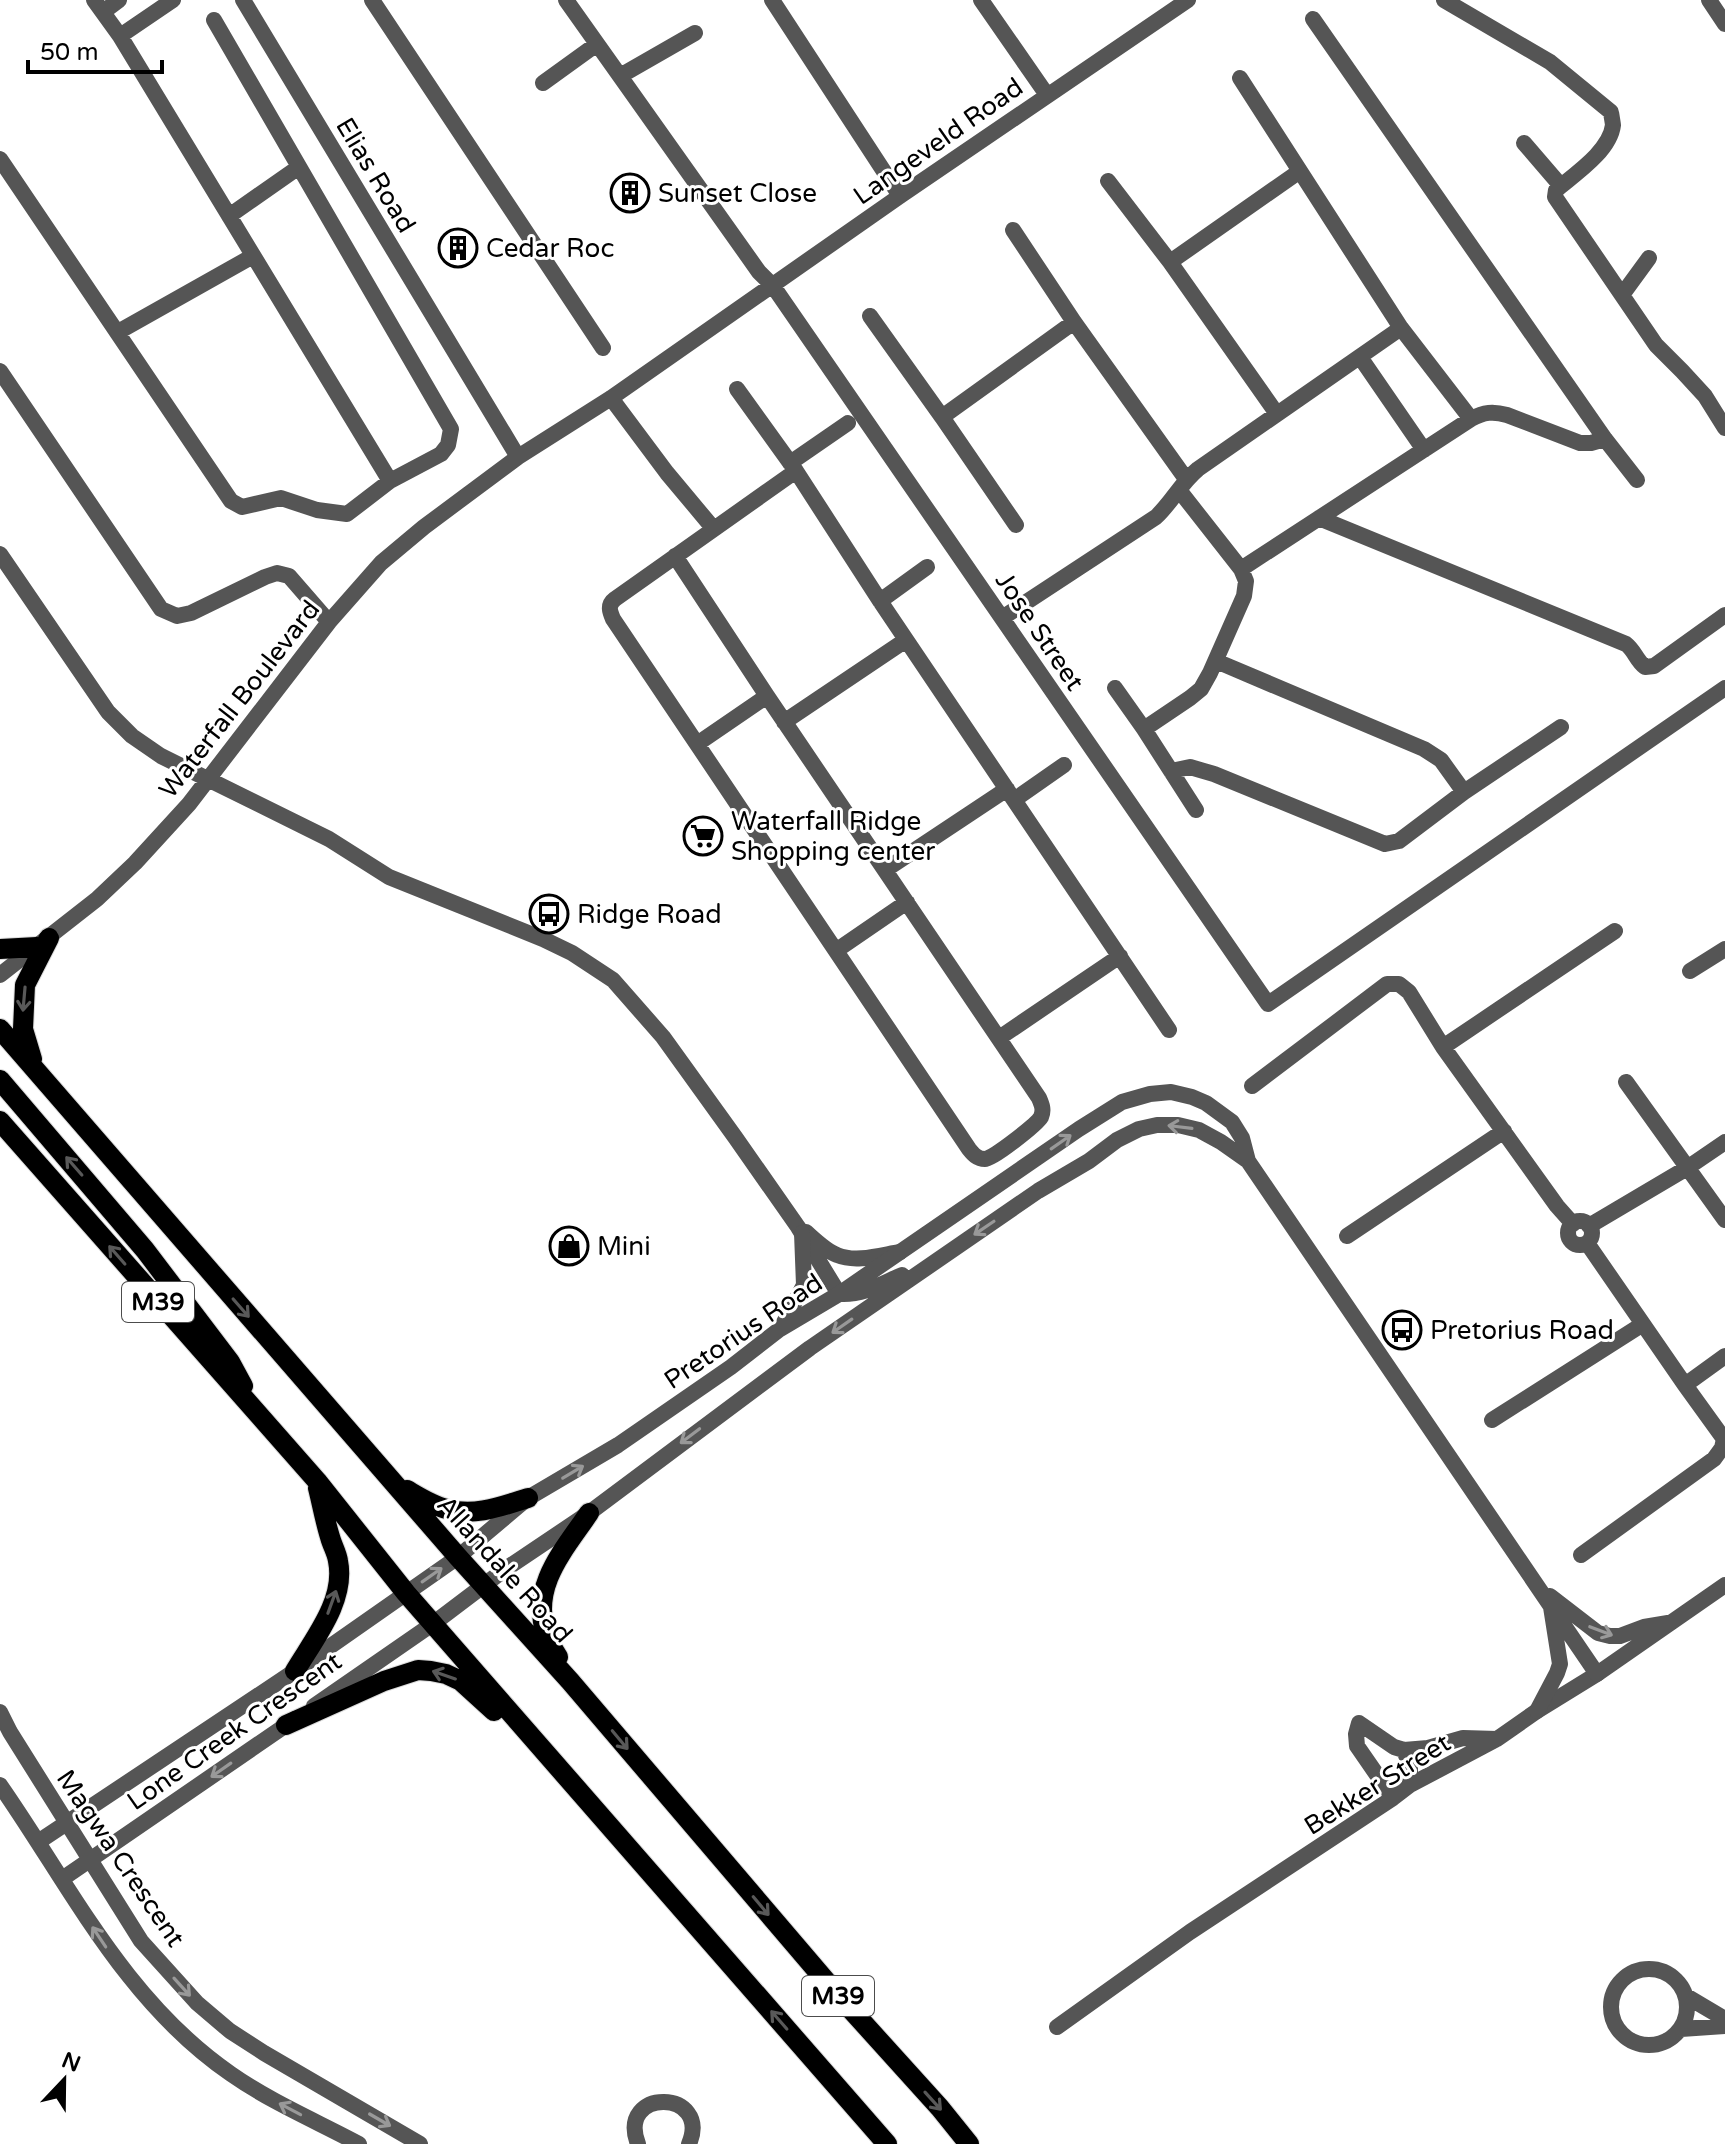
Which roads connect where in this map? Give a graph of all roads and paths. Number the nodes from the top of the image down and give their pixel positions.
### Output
1 (119, 0) edge
2 (173, 0) edge
3 (243, 0) edge
4 (372, 0) edge
5 (566, 0) edge
6 (772, 0) edge
7 (981, 0) edge
8 (1188, 0) edge
9 (1709, 0) edge
10 (1448, 1) edge
11 (98, 6) edge
12 (1313, 19) dead end
13 (214, 20) dead end
14 (1725, 24) edge
15 (695, 33) dead end
16 (120, 36) junction
17 (597, 44) junction
18 (620, 76) junction
19 (1240, 78) dead end
20 (543, 83) dead end
21 (1047, 95) junction
22 (1524, 143) dead end
23 (0, 159) edge
24 (299, 167) junction
25 (1300, 171) junction
26 (1108, 181) dead end
27 (1561, 186) junction
28 (900, 196) junction
29 (229, 216) junction
30 (1013, 230) dead end
31 (253, 256) junction
32 (1649, 258) dead end
33 (1170, 262) junction
34 (773, 286) junction
35 (1622, 295) junction
36 (870, 316) dead end
37 (1074, 322) junction
38 (1401, 328) junction
39 (118, 332) junction
40 (603, 348) dead end
41 (1360, 357) junction
42 (0, 371) edge
43 (737, 389) dead end
44 (611, 398) junction
45 (1277, 414) junction
46 (942, 417) junction
47 (1471, 419) junction
48 (848, 423) dead end
49 (1725, 428) edge
50 (1605, 439) junction
51 (1424, 450) junction
52 (518, 457) junction
53 (793, 467) junction
54 (1637, 480) dead end
55 (390, 481) junction
56 (1183, 484) junction
57 (1319, 518) junction
58 (1016, 525) dead end
59 (713, 528) junction
60 (0, 554) edge
61 (675, 556) junction
62 (927, 567) dead end
63 (1241, 569) junction
64 (880, 601) junction
65 (1725, 615) edge
66 (1002, 618) junction
67 (329, 622) junction
68 (906, 640) junction
69 (1216, 661) junction
70 (1115, 688) dead end
71 (1725, 688) edge
72 (767, 696) junction
73 (784, 722) junction
74 (1561, 727) dead end
75 (1144, 729) junction
76 (697, 744) junction
77 (1064, 765) dead end
78 (1171, 771) junction
79 (209, 779) junction
80 (1464, 792) junction
81 (1010, 794) junction
82 (1196, 810) dead end
83 (885, 870) junction
84 (907, 902) junction
85 (1615, 931) dead end
86 (43, 942) junction
87 (0, 949) edge
88 (1725, 949) edge
89 (837, 950) junction
90 (1120, 956) junction
91 (1690, 971) dead end
92 (0, 975) edge
93 (0, 1029) edge
94 (1169, 1030) dead end
95 (999, 1038) junction
96 (1443, 1047) junction
97 (33, 1065) junction
98 (0, 1080) edge
99 (1626, 1082) dead end
100 (1252, 1086) dead end
101 (0, 1121) edge
102 (1504, 1131) junction
103 (1725, 1142) edge
104 (1248, 1161) junction
105 (1687, 1168) junction
106 (1725, 1220) edge
107 (800, 1230) junction
108 (1583, 1231) junction
109 (1347, 1236) dead end
110 (900, 1252) junction
111 (930, 1265) junction
112 (839, 1294) junction
113 (1643, 1324) junction
114 (780, 1329) junction
115 (1725, 1356) edge
116 (1685, 1385) junction
117 (251, 1408) junction
118 (1492, 1420) dead end
119 (317, 1481) junction
120 (396, 1485) junction
121 (528, 1498) junction
122 (589, 1513) junction
123 (1581, 1555) dead end
124 (458, 1557) junction
125 (484, 1585) junction
126 (1725, 1585) edge
127 (1539, 1588) junction
128 (406, 1593) junction
129 (1551, 1606) junction
130 (1674, 1622) junction
131 (434, 1623) junction
132 (295, 1671) junction
133 (1597, 1674) junction
134 (570, 1681) junction
135 (1537, 1711) junction
136 (0, 1712) edge
137 (286, 1725) junction
138 (1497, 1739) junction
139 (1404, 1750) junction
140 (548, 1758) junction
141 (0, 1785) edge
142 (1410, 1785) junction
143 (1393, 1798) junction
144 (66, 1822) junction
145 (38, 1842) junction
146 (89, 1861) junction
147 (62, 1879) junction
148 (1686, 1996) junction
149 (1725, 2019) edge
150 (1725, 2026) edge
151 (1057, 2027) dead end
152 (1681, 2029) junction
153 (631, 2140) edge
154 (359, 2144) edge
155 (420, 2144) edge
156 (689, 2144) edge
157 (887, 2144) edge
158 (969, 2144) edge

1 - 11 street
2 - 16 street
3 - 52 street, Elias Road
4 - 40 street
5 - 17 street, Jose Street
6 - 28 street
7 - 21 street
8 - 21 street, Langeveld Road
9 - 14 street
10 - 27 street
11 - 16 street
12 - 50 street
13 - 24 street
15 - 18 street
16 - 29 street
17 - 18 street, Jose Street
17 - 20 street
18 - 34 street, Jose Street
19 - 25 street
21 - 28 street, Langeveld Road
22 - 27 street
23 - 39 street
24 - 29 street
24 - 55 street
25 - 33 street
25 - 38 street
26 - 33 street
27 - 35 street
28 - 34 street, Langeveld Road
29 - 31 street
30 - 37 street
31 - 39 street
31 - 55 street
32 - 35 street
33 - 45 street
34 - 44 street, Langeveld Road
34 - 66 street, Jose Street
35 - 49 street
36 - 46 street
37 - 46 street
37 - 56 street
38 - 41 street
38 - 47 street
39 - 55 street
41 - 45 street
41 - 51 street
42 - 67 street
43 - 53 street
44 - 52 street, Langeveld Road
44 - 59 street
45 - 56 street
46 - 58 street
47 - 50 street
47 - 51 street
48 - 53 street
50 - 54 street
51 - 57 street
52 - 67 street, Waterfall Boulevard
53 - 59 street
53 - 64 street
56 - 63 street
56 - 66 street
57 - 63 street
57 - 65 street
59 - 61 street
60 - 79 street
61 - 72 street
61 - 76 street
62 - 64 street
63 - 69 street
64 - 68 street
66 - 71 street, Jose Street
67 - 79 street, Waterfall Boulevard
68 - 73 street
68 - 81 street
69 - 75 street
69 - 80 street
70 - 75 street
72 - 73 street
72 - 76 street
73 - 83 street
74 - 80 street
75 - 78 street
76 - 89 street
77 - 81 street
78 - 80 street
78 - 82 street
79 - 86 street, Waterfall Boulevard
79 - 107 street
81 - 83 street
81 - 90 street
83 - 84 street
84 - 89 street
84 - 95 street
85 - 96 street
86 - 87 main road
86 - 92 street, Waterfall Boulevard
86 -> 97 main road
88 - 91 street
89 - 95 street
90 - 94 street
90 - 95 street
93 - 97 main road, Allandale Road / M39
96 - 100 street
96 - 102 street
97 -> 120 main road, Allandale Road / M39
117 -> 98 main road
99 - 105 street
117 -> 101 main road, M39
102 - 108 street
102 - 109 street
103 - 105 street
110 -> 104 street, Pretorius Road
104 -> 111 street, Pretorius Road
104 - 127 street, Pretorius Road
105 - 106 street
105 - 108 street
107 - 110 street
107 - 112 street
107 - 114 street
108 - 113 street
110 - 112 street, Pretorius Road
111 - 112 street
111 -> 122 street, Pretorius Road
112 - 114 street, Pretorius Road
113 - 116 street
113 - 118 street
121 -> 114 street, Pretorius Road
115 - 116 street
116 - 123 street
117 - 119 main road, M39
119 - 128 main road, M39
132 -> 119 main road
120 - 121 main road
120 - 124 main road, Allandale Road / M39
121 - 124 street, Pretorius Road
122 - 125 street, Pretorius Road
122 - 134 main road
124 - 125 main road, Allandale Road / M39
128 -> 124 street, Lone Creek Crescent
125 - 131 street, Lone Creek Crescent
125 - 134 main road, Allandale Road / M39
126 - 130 street, Bekker Street
127 - 129 street, Pretorius Road
127 -> 130 street
128 - 131 main road, M39
128 - 132 street, Lone Creek Crescent
129 - 133 street, Pretorius Road
129 - 135 street
130 - 133 street, Bekker Street
131 - 137 street, Lone Creek Crescent
131 - 140 main road, M39
132 - 144 street, Lone Creek Crescent
133 - 135 street, Bekker Street
134 -> 158 main road, Allandale Road / M39
135 - 138 street, Bekker Street
136 - 144 street, Magwa Crescent
140 -> 137 main road
137 -> 146 street, Lone Creek Crescent
138 - 139 street
138 - 142 street, Bekker Street
139 - 142 street
139 - 143 street
157 -> 140 main road, M39
141 - 145 street
142 - 143 street, Bekker Street
143 - 151 street, Bekker Street
144 - 145 street, Lone Creek Crescent
144 - 146 street, Magwa Crescent
145 - 147 street
146 - 147 street, Lone Creek Crescent
146 -> 155 street, Magwa Crescent
154 -> 147 street
148 - 149 street
148 - 152 street
148 - 152 street
150 - 152 street
153 - 156 street

